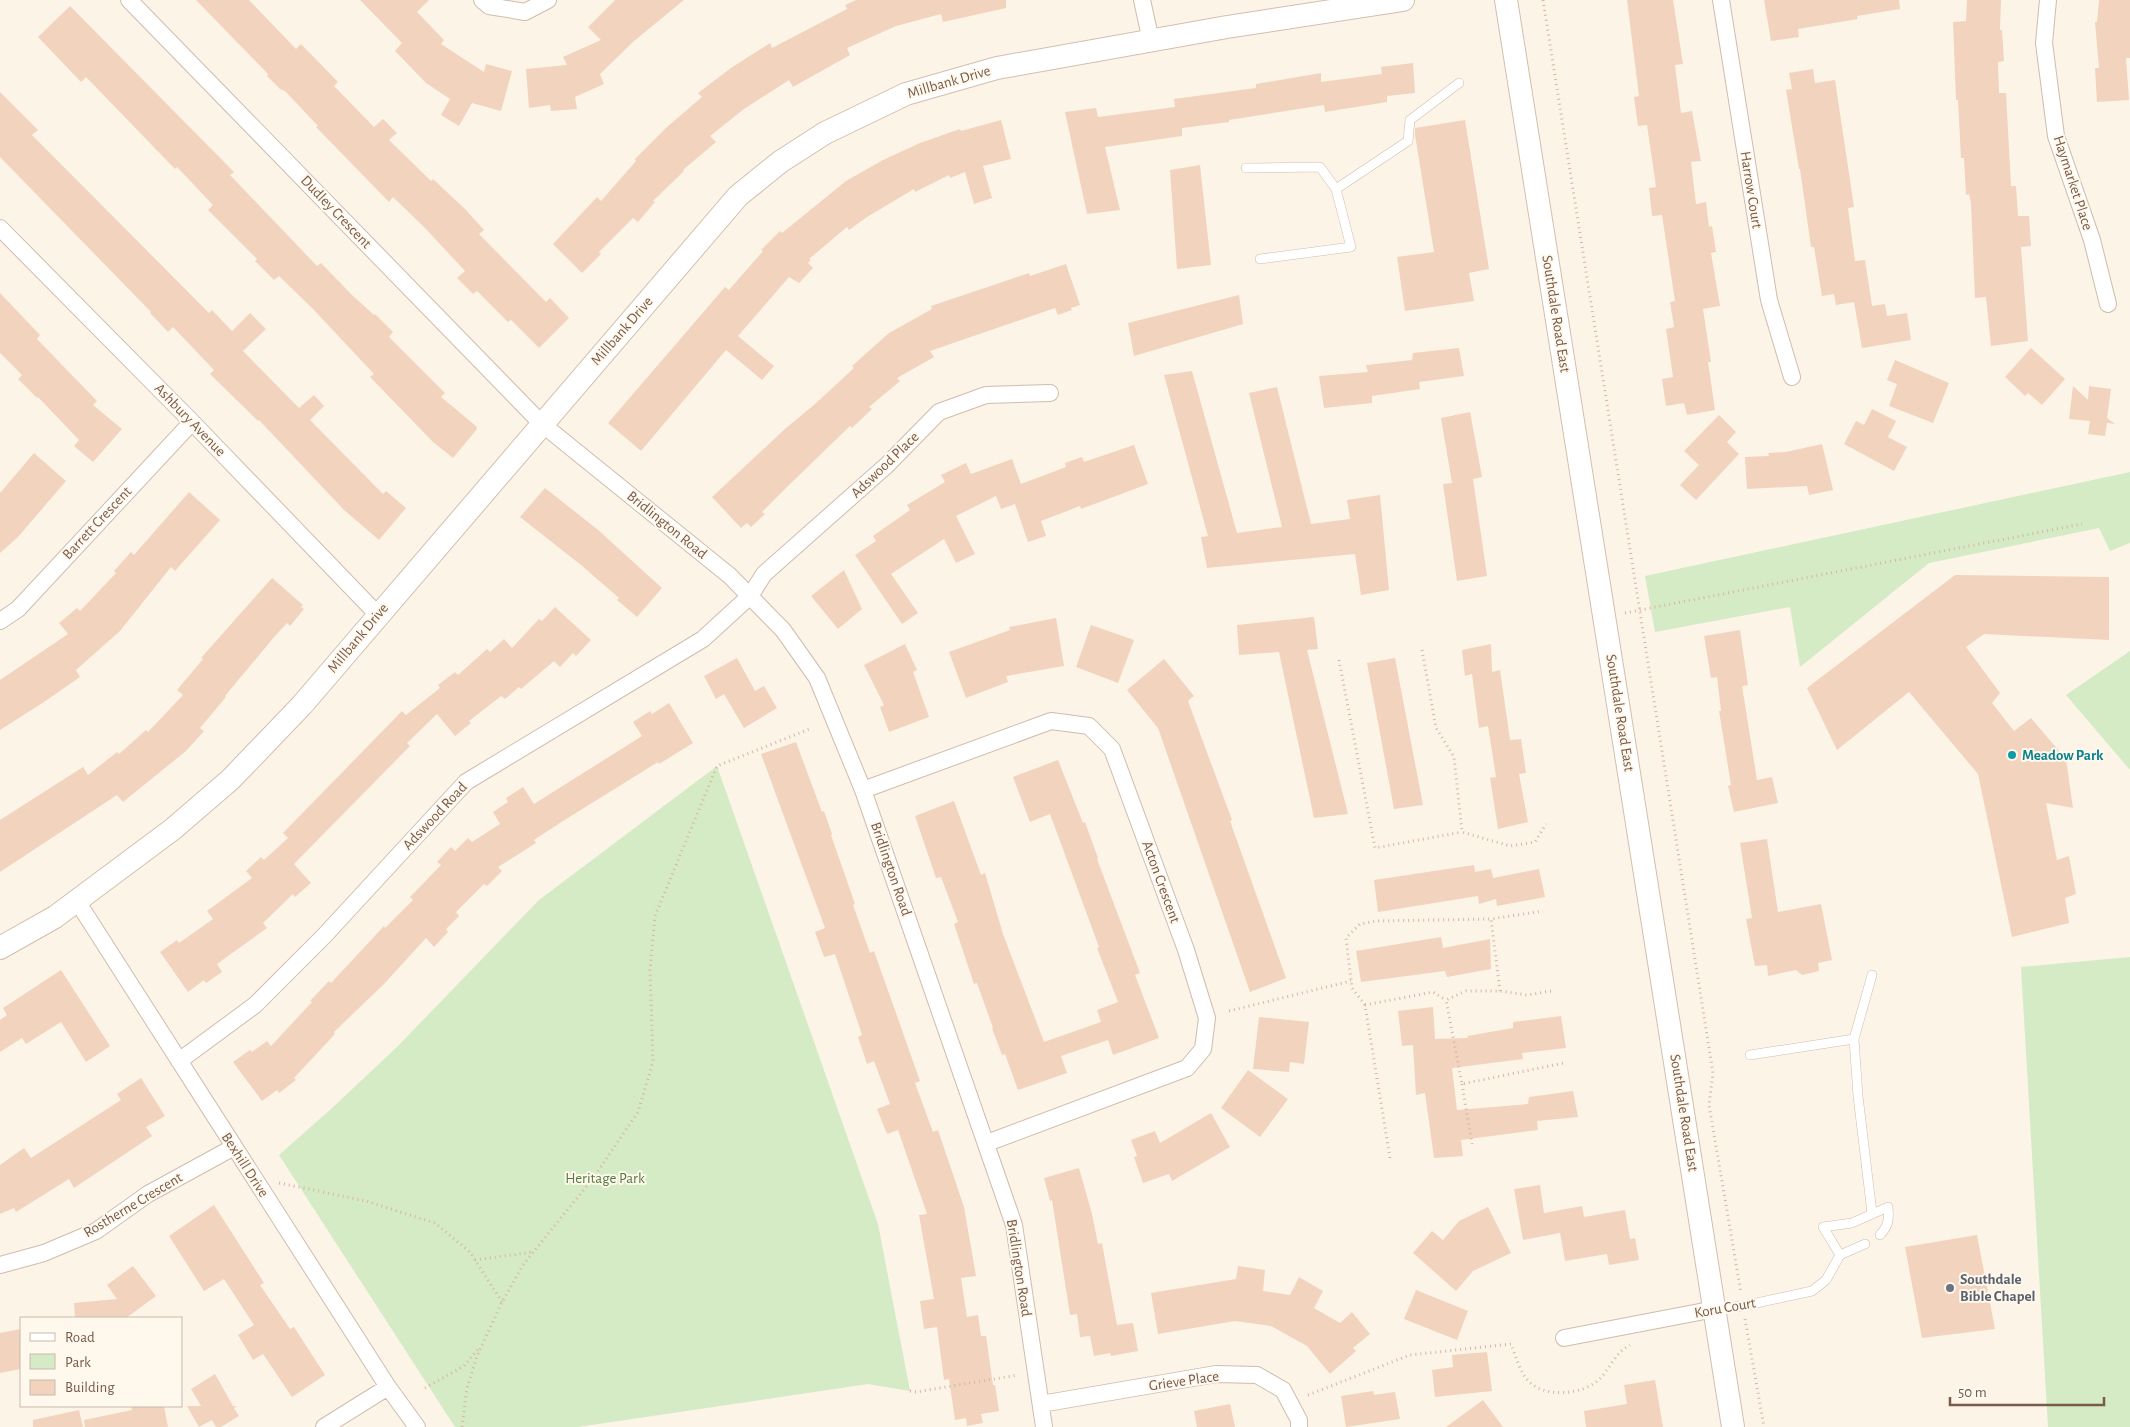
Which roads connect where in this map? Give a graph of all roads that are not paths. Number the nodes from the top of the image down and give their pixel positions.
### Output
1 (130, 0) edge
2 (482, 0) edge
3 (548, 0) edge
4 (1142, 0) edge
5 (1403, 0) edge
6 (1506, 0) edge
7 (1721, 0) edge
8 (2048, 0) edge
9 (1151, 41) junction
10 (1459, 83) dead end
11 (1246, 168) dead end
12 (1336, 189) junction
13 (0, 228) edge
14 (1260, 259) dead end
15 (2108, 304) dead end
16 (1792, 378) dead end
17 (1050, 393) dead end
18 (192, 422) junction
19 (542, 424) junction
20 (750, 596) junction
21 (378, 615) junction
22 (0, 621) edge
23 (863, 790) junction
24 (77, 901) junction
25 (0, 948) edge
26 (1872, 975) dead end
27 (1854, 1039) junction
28 (1750, 1055) dead end
29 (179, 1061) junction
30 (987, 1144) junction
31 (234, 1147) junction
32 (1872, 1213) junction
33 (1880, 1235) dead end
34 (1865, 1244) dead end
35 (1840, 1255) junction
36 (0, 1265) edge
37 (1715, 1309) junction
38 (1564, 1338) dead end
39 (388, 1387) junction
40 (1041, 1404) junction
41 (324, 1427) edge
42 (417, 1427) edge
43 (1044, 1427) edge
44 (1299, 1427) edge
45 (1733, 1427) edge

1 - 19 street, Dudley Crescent
2 - 3 street
4 - 9 street
5 - 9 street, Millbank Drive
6 - 37 street, Southdale Road East
7 - 16 street, Harrow Court
8 - 15 street, Haymarket Place
9 - 19 street, Millbank Drive
10 - 12 lane
11 - 12 lane
12 - 14 lane
13 - 18 street, Ashbury Avenue
17 - 20 street, Adswood Place
18 - 21 street, Ashbury Avenue
18 - 22 street, Barrett Crescent
19 - 20 street, Bridlington Road
19 - 21 street, Millbank Drive
20 - 23 street, Bridlington Road
20 - 29 street, Adswood Road
21 - 24 street, Millbank Drive
23 - 30 street, Bridlington Road
23 - 30 street, Acton Crescent
24 - 25 street, Millbank Drive
24 - 29 street, Bexhill Drive
26 - 27 lane
27 - 28 lane
27 - 32 lane
29 - 31 street, Bexhill Drive
30 - 40 street, Bridlington Road
31 - 36 street, Rostherne Crescent
31 - 39 street, Bexhill Drive
32 - 33 lane
32 - 35 lane
34 - 35 lane
35 - 37 lane, Koru Court
37 - 38 street, Koru Court
37 - 45 street, Southdale Road East
39 - 41 street
39 - 42 street, Bexhill Drive
40 - 43 street, Bridlington Road
40 - 44 street, Grieve Place

